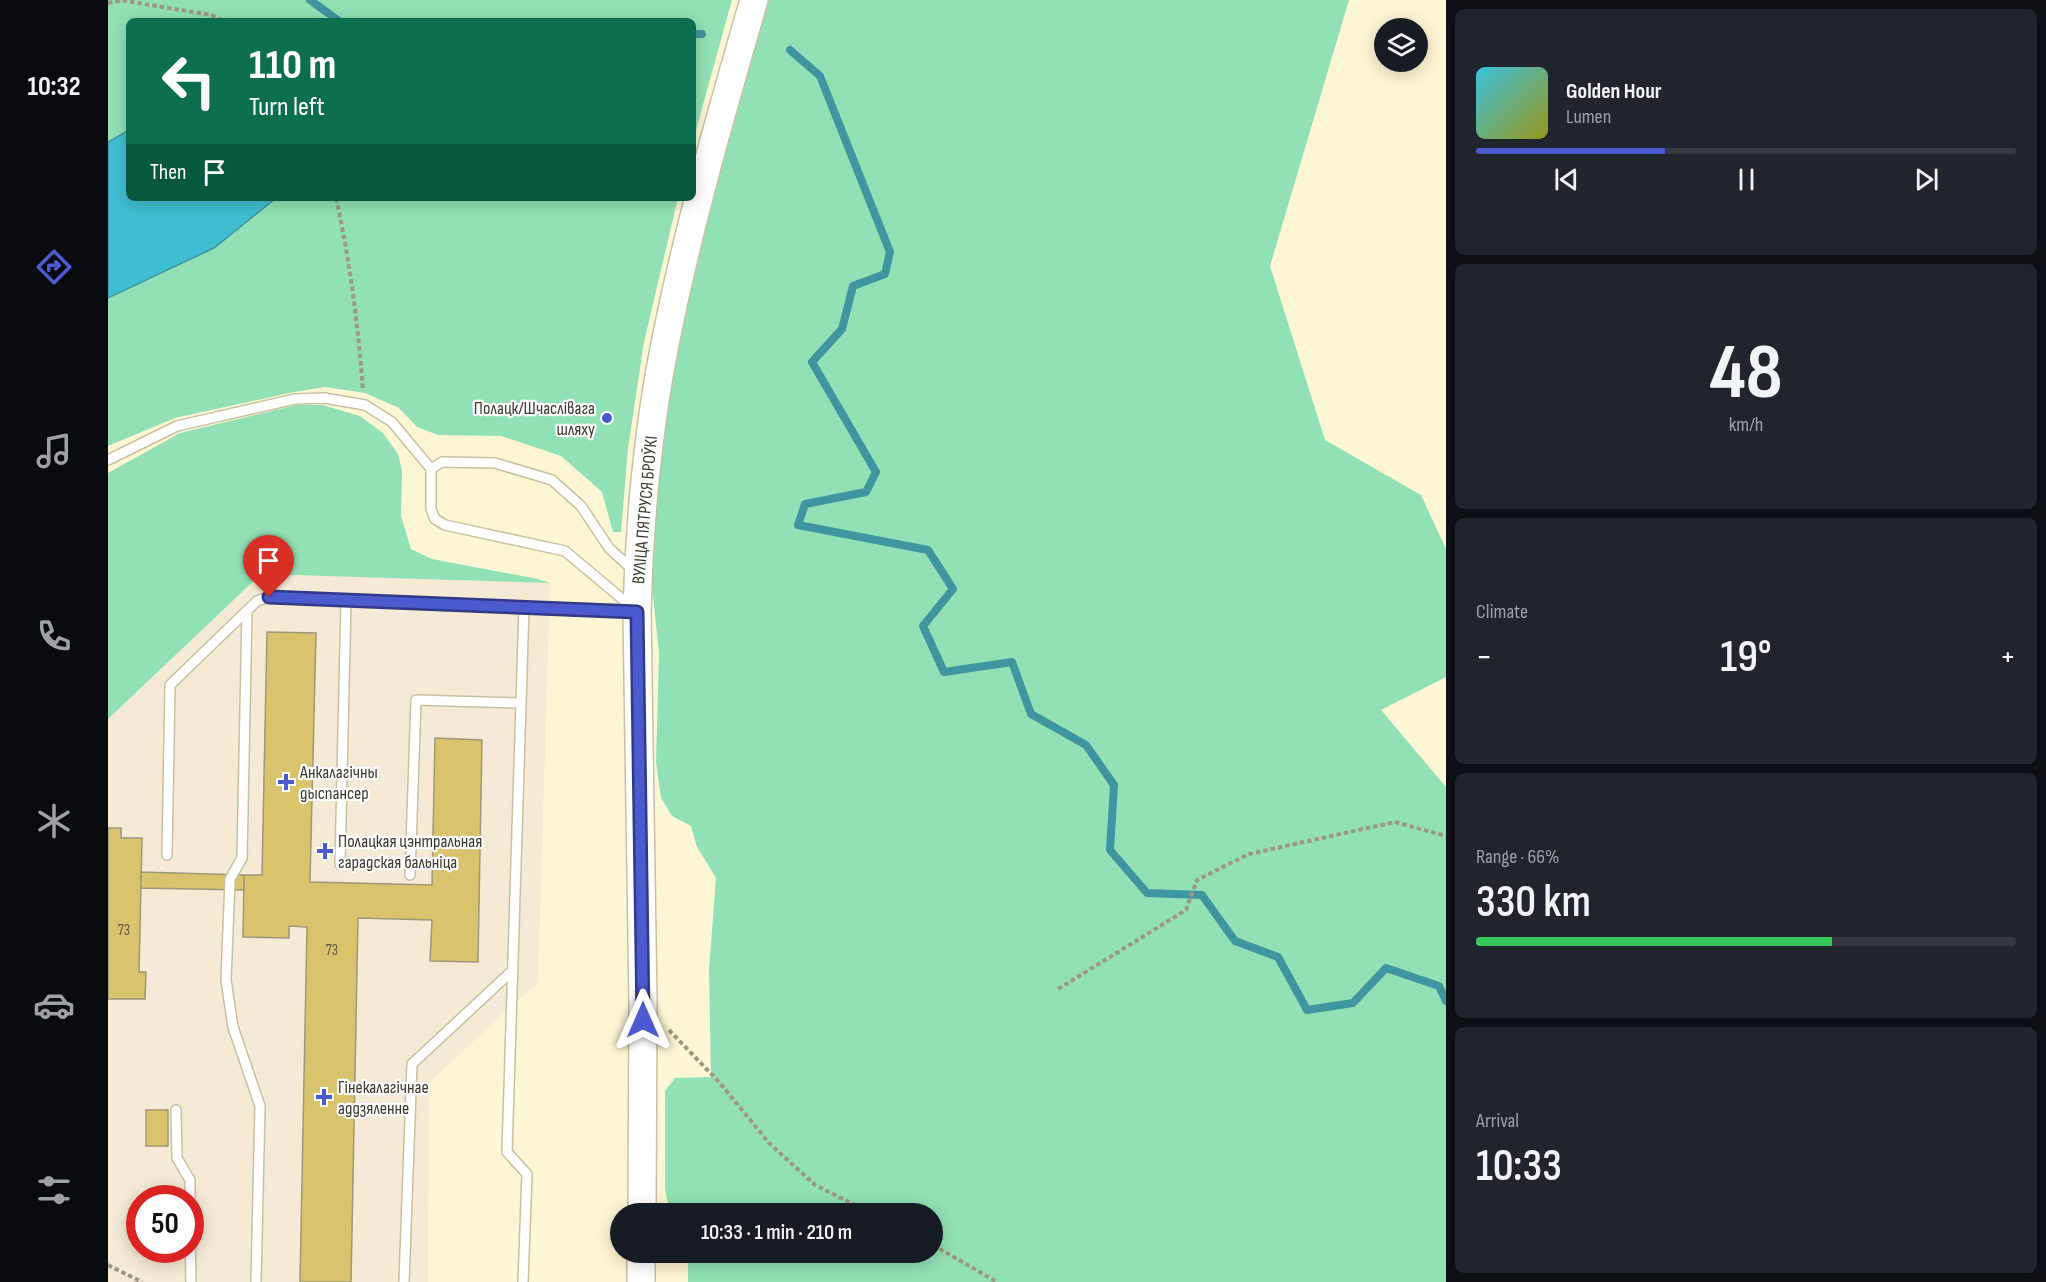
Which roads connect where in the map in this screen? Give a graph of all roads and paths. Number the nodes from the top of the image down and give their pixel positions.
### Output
1 (754, 0) edge
2 (108, 3) edge
3 (218, 18) edge
4 (337, 201) edge
5 (365, 405) junction
6 (108, 460) edge
7 (431, 469) junction
8 (638, 575) junction
9 (346, 600) junction
10 (524, 607) junction
11 (247, 611) junction
12 (637, 612) junction
13 (521, 703) junction
14 (1446, 836) edge
15 (167, 855) dead end
16 (340, 864) dead end
17 (410, 875) dead end
18 (513, 970) junction
19 (1058, 988) dead end
20 (643, 1004) junction
21 (176, 1110) dead end
22 (190, 1185) edge
23 (642, 1203) edge
24 (851, 1203) edge
25 (943, 1251) edge
26 (191, 1263) edge
27 (641, 1263) edge
28 (108, 1265) edge
29 (142, 1282) edge
30 (191, 1282) edge
31 (256, 1282) edge
32 (404, 1282) edge
33 (524, 1282) edge
34 (641, 1282) edge
35 (997, 1282) edge

1 - 8 main road, ВУЛІЦА ПЯТРУСЯ БРОЎКІ
2 - 3 path
4 - 5 path
5 - 6 lane
5 - 7 lane
7 - 8 lane
7 - 12 lane
8 - 12 main road, ВУЛІЦА ПЯТРУСЯ БРОЎКІ
9 - 10 lane
9 - 11 lane
9 - 16 lane
10 - 12 lane
10 - 13 lane
11 - 15 lane
11 - 31 lane
12 - 20 main road, ВУЛІЦА ПЯТРУСЯ БРОЎКІ
13 - 17 lane
13 - 18 lane
14 - 19 path
18 - 32 lane
18 - 33 lane
20 - 23 main road, ВУЛІЦА ПЯТРУСЯ БРОЎКІ
20 - 24 path
21 - 22 lane
25 - 35 path
26 - 30 lane
27 - 34 main road
28 - 29 path

